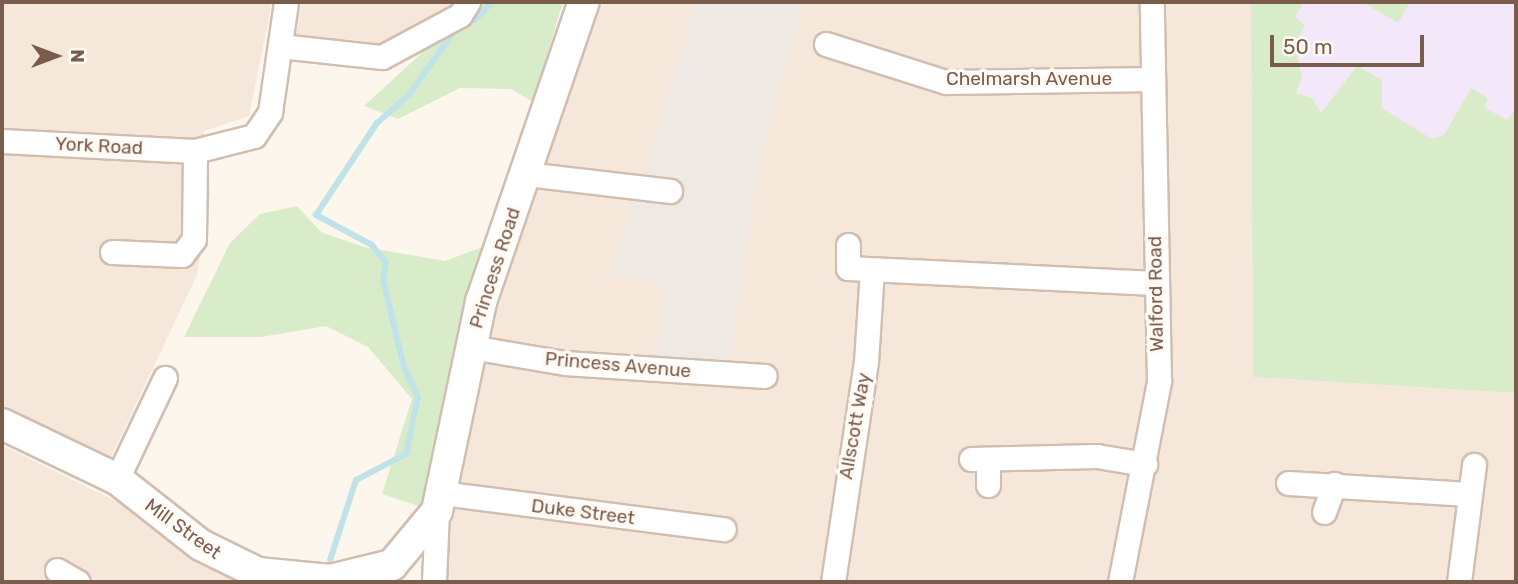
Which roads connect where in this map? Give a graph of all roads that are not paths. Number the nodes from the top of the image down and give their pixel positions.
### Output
1 (286, 2) edge
2 (468, 2) edge
3 (584, 2) edge
4 (1153, 2) edge
5 (826, 44) dead end
6 (280, 47) junction
7 (1153, 79) junction
8 (2, 141) edge
9 (195, 151) junction
10 (526, 174) junction
11 (670, 191) dead end
12 (848, 245) dead end
13 (112, 252) dead end
14 (872, 270) junction
15 (1155, 283) junction
16 (471, 347) junction
17 (765, 376) dead end
18 (165, 377) dead end
19 (2, 424) edge
20 (1145, 464) junction
21 (1474, 465) dead end
22 (117, 479) junction
23 (1289, 483) dead end
24 (1334, 484) junction
25 (988, 485) dead end
26 (1469, 495) junction
27 (439, 502) junction
28 (1324, 512) dead end
29 (724, 529) dead end
30 (57, 570) dead end
31 (374, 577) edge
32 (80, 582) edge
33 (434, 582) edge
34 (833, 582) edge
35 (1120, 582) edge
36 (1459, 582) edge

1 - 6 street, York Road
2 - 6 street
3 - 10 street, Princess Road
4 - 7 street, Walford Road
5 - 7 street, Chelmarsh Avenue
6 - 9 street, York Road
7 - 15 street, Walford Road
8 - 9 street, York Road
9 - 13 street
10 - 11 street
10 - 16 street, Princess Road
12 - 14 street
14 - 15 street
14 - 34 street, Allscott Way
15 - 20 street, Walford Road
16 - 17 street, Princess Avenue
16 - 27 street, Princess Road
18 - 22 street
19 - 22 street, Mill Street
20 - 25 street
20 - 35 street, Walford Road
21 - 26 street
22 - 31 street, Mill Street
23 - 24 street
24 - 26 street
24 - 28 street
26 - 36 street
27 - 29 street, Duke Street
27 - 31 street, Mill Street
27 - 33 street, Princess Road
30 - 32 street

